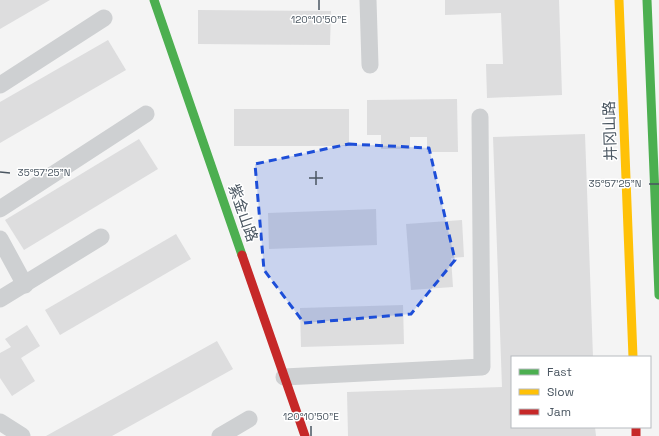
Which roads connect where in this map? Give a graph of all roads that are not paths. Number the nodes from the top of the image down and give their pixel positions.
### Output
1 (154, 0) edge
2 (368, 0) edge
3 (618, 0) edge
4 (647, 0) edge
5 (104, 18) dead end
6 (370, 65) dead end
7 (0, 84) edge
8 (146, 114) dead end
9 (480, 117) dead end
10 (0, 209) edge
11 (101, 237) dead end
12 (0, 239) edge
13 (25, 284) junction
14 (659, 294) edge
15 (0, 298) edge
16 (633, 356) edge
17 (284, 377) junction
18 (249, 419) dead end
19 (0, 422) edge
20 (22, 436) edge
21 (220, 436) edge
22 (305, 436) edge

1 - 17 main road, 紫金山路
2 - 6 street
3 - 16 main road, 井冈山路
4 - 14 main road
5 - 7 street
8 - 10 street
9 - 17 street
11 - 13 street
12 - 13 street
13 - 15 street
17 - 22 main road, 紫金山路
18 - 21 street
19 - 20 street

